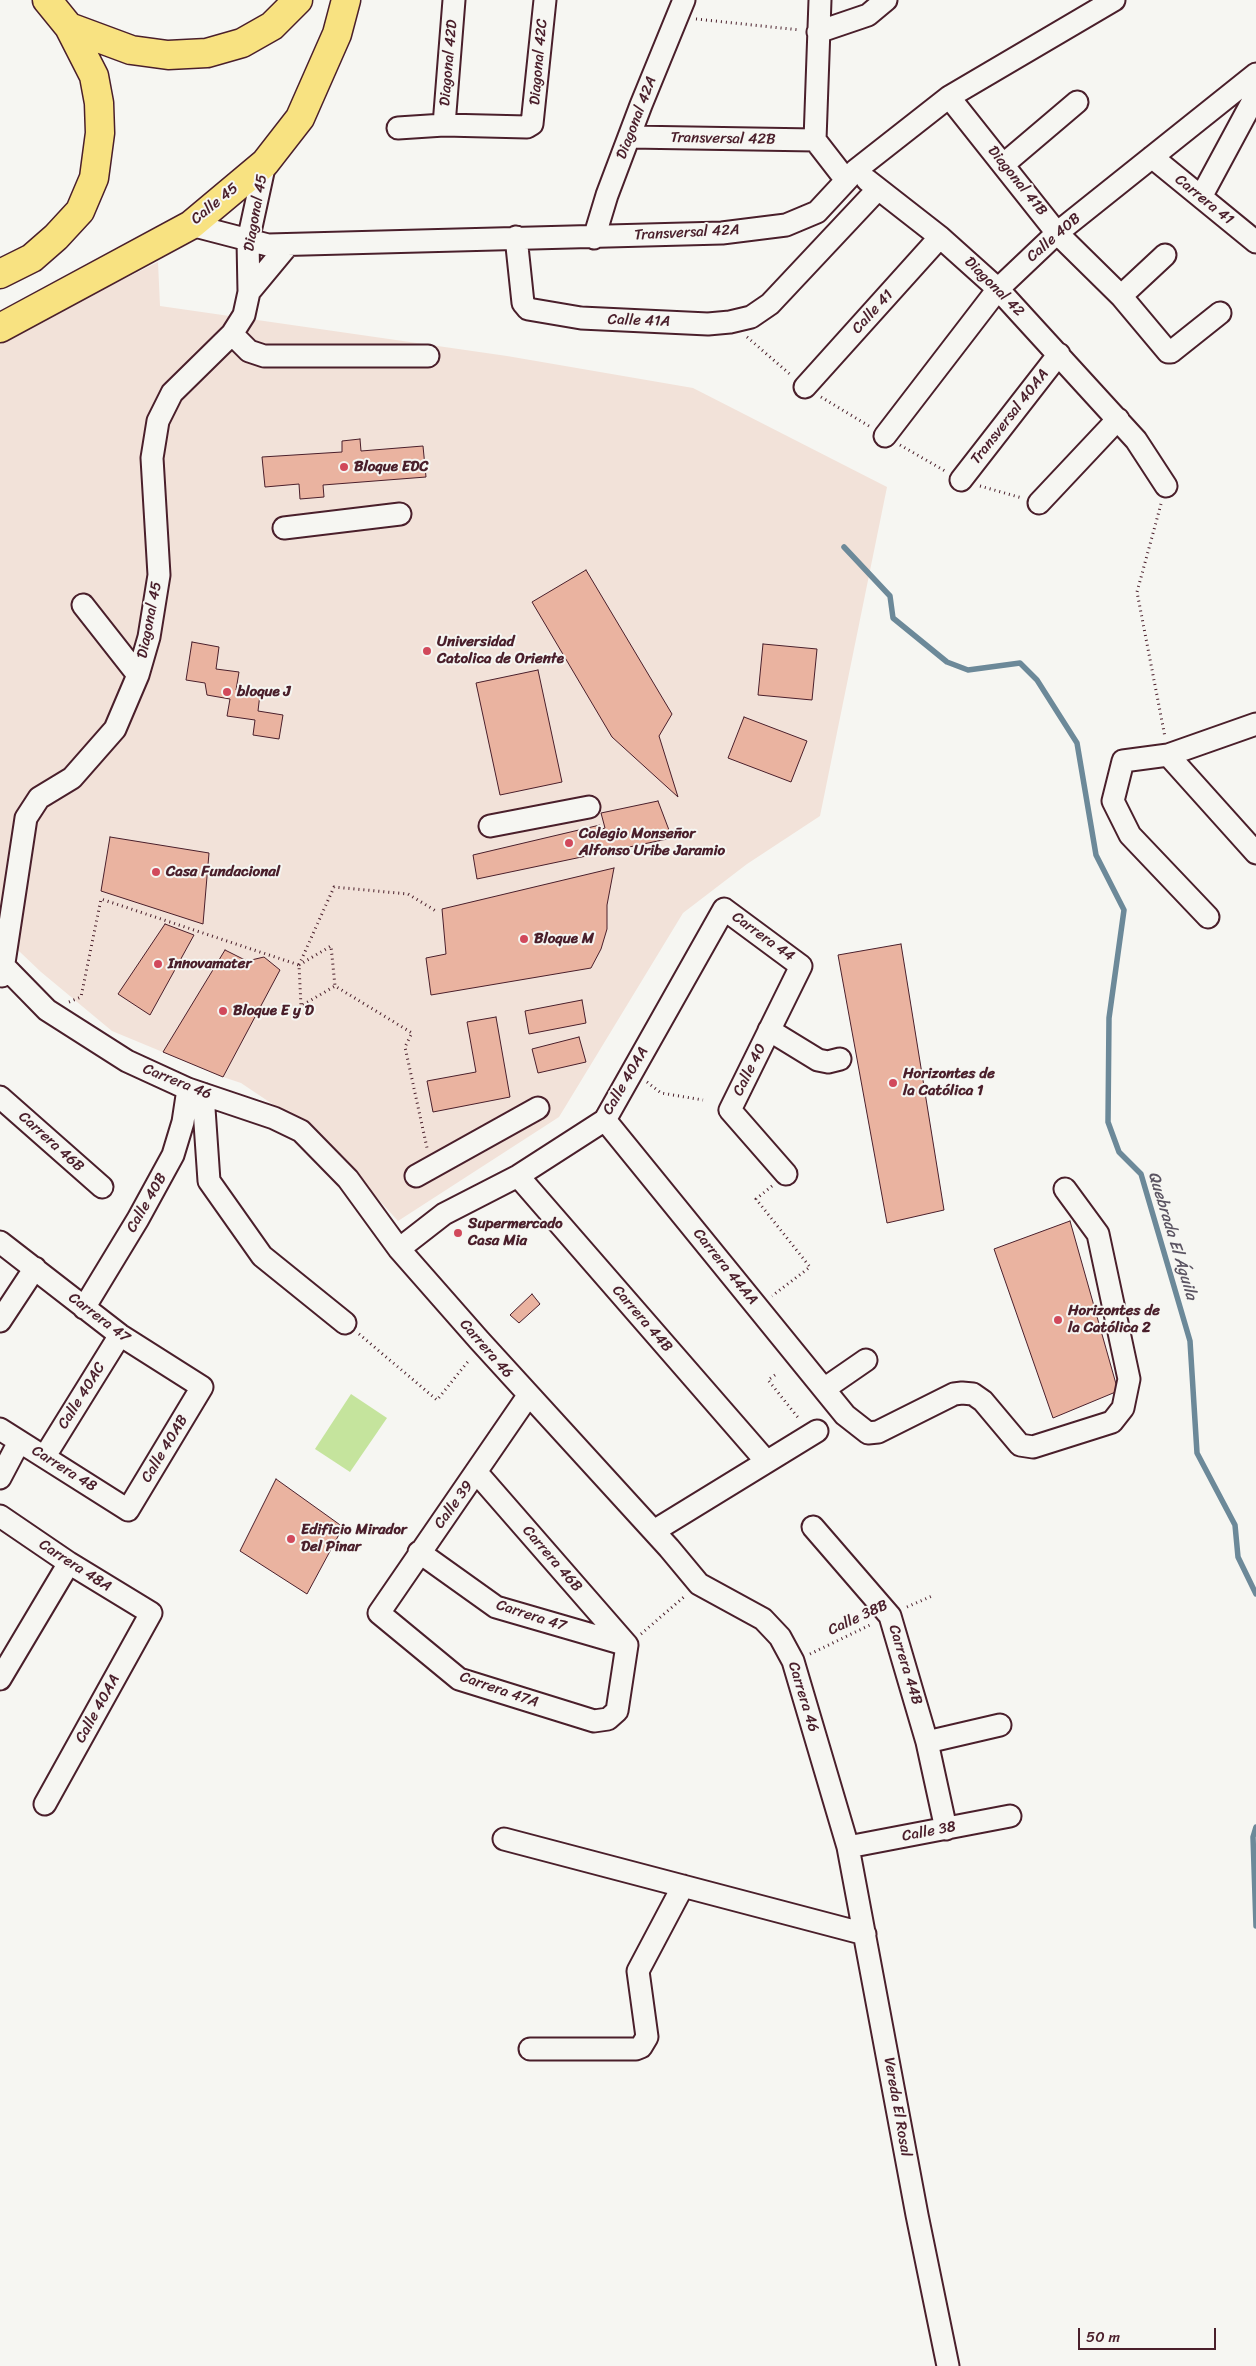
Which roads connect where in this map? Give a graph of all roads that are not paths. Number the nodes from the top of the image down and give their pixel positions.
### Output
1 (47, 0) edge
2 (298, 0) edge
3 (346, 0) edge
4 (454, 0) edge
5 (545, 0) edge
6 (820, 0) edge
7 (886, 0) edge
8 (1114, 0) edge
9 (680, 9) edge
10 (69, 27) junction
11 (818, 32) junction
12 (1256, 74) edge
13 (1256, 95) edge
14 (949, 97) junction
15 (1077, 102) dead end
16 (444, 125) junction
17 (398, 128) dead end
18 (630, 137) junction
19 (815, 140) junction
20 (1152, 157) junction
21 (265, 164) junction
22 (1004, 164) junction
23 (851, 175) junction
24 (878, 189) junction
25 (1201, 198) junction
26 (191, 225) junction
27 (1057, 233) junction
28 (516, 237) junction
29 (940, 237) junction
30 (594, 238) junction
31 (248, 241) junction
32 (1256, 242) edge
33 (288, 244) junction
34 (1165, 255) dead end
35 (0, 274) edge
36 (998, 289) junction
37 (249, 292) junction
38 (1121, 296) junction
39 (1220, 313) dead end
40 (0, 328) edge
41 (232, 334) junction
42 (1059, 354) junction
43 (428, 356) dead end
44 (805, 387) dead end
45 (1118, 419) junction
46 (885, 436) dead end
47 (961, 480) dead end
48 (1166, 486) road end
49 (1039, 503) dead end
50 (400, 514) dead end
51 (284, 528) dead end
52 (83, 605) dead end
53 (138, 675) junction
54 (1256, 724) edge
55 (1168, 755) junction
56 (589, 807) dead end
57 (490, 826) dead end
58 (1256, 853) edge
59 (724, 909) joint
60 (1208, 917) dead end
61 (801, 966) joint
62 (1, 970) edge
63 (769, 1030) junction
64 (840, 1059) dead end
65 (195, 1091) junction
66 (0, 1097) edge
67 (538, 1108) dead end
68 (605, 1120) junction
69 (423, 1172) road end
70 (786, 1174) road end
71 (518, 1176) junction
72 (102, 1187) dead end
73 (1065, 1189) dead end
74 (0, 1242) edge
75 (399, 1249) junction
76 (34, 1268) junction
77 (84, 1308) junction
78 (0, 1321) edge
79 (346, 1322) road end
80 (120, 1335) junction
81 (866, 1360) dead end
82 (202, 1387) joint
83 (824, 1389) junction
84 (528, 1396) junction
85 (0, 1429) edge
86 (814, 1433) road end
87 (19, 1442) junction
88 (45, 1456) junction
89 (766, 1461) junction
90 (477, 1473) junction
91 (0, 1478) edge
92 (128, 1510) joint
93 (0, 1516) edge
94 (814, 1528) dead end
95 (654, 1531) junction
96 (419, 1552) junction
97 (69, 1563) junction
98 (151, 1613) joint
99 (379, 1613) joint
100 (628, 1645) junction
101 (0, 1679) edge
102 (1000, 1726) dead end
103 (927, 1742) junction
104 (45, 1804) dead end
105 (1010, 1816) dead end
106 (946, 1829) junction
107 (504, 1839) dead end
108 (848, 1847) junction
109 (683, 1886) junction
110 (865, 1934) junction
111 (530, 2049) dead end
112 (948, 2366) edge

1 - 10 main road
2 - 10 main road
3 - 21 main road, Calle 45
4 - 16 street, Diagonal 42D
5 - 16 street, Diagonal 42C
6 - 11 street
7 - 11 street
8 - 14 street, Transversal 42A
9 - 18 street, Diagonal 42A
10 - 35 main road
11 - 19 street
12 - 20 street, Calle 40B
13 - 25 street
14 - 22 street, Diagonal 41B
14 - 23 street, Transversal 42A
15 - 22 street
16 - 17 street
18 - 19 street, Transversal 42B
18 - 30 street, Diagonal 42A
19 - 23 street, Diagonal 42
20 - 25 street, Carrera 41
20 - 27 street, Calle 40B
21 - 26 main road, Calle 45
21 - 31 street, Diagonal 45
22 - 27 street, Diagonal 41B
23 - 24 street, Diagonal 42
23 - 30 street, Transversal 42A
24 - 28 street, Calle 41A
24 - 29 street, Diagonal 42
25 - 32 street, Carrera 41
26 - 31 street, Transversal 42A
26 - 40 main road, Calle 45
27 - 36 street, Calle 40B
27 - 38 street, Diagonal 41B
28 - 30 street, Transversal 42A
28 - 33 street, Transversal 42A
29 - 36 street, Diagonal 42
29 - 44 street, Calle 41
31 - 33 street, Transversal 42A
31 - 37 street, Diagonal 45
33 - 37 street, Diagonal 45
34 - 38 street
36 - 42 street, Diagonal 42
36 - 46 street, Calle 40B
37 - 41 street, Diagonal 45
38 - 39 street, Diagonal 41B
41 - 43 street
41 - 53 street, Diagonal 45
42 - 45 street, Diagonal 42
42 - 47 street, Transversal 40AA
45 - 48 street, Diagonal 42
45 - 49 street
50 - 51 street
52 - 53 street
53 - 62 street, Diagonal 45
54 - 55 street
55 - 58 street
55 - 60 street
56 - 57 street
59 - 61 street, Carrera 44
59 - 68 street, Calle 40AA
61 - 63 street, Calle 40
62 - 65 street, Carrera 46
63 - 64 street, Calle 40
63 - 70 street, Calle 40
65 - 75 street, Carrera 46
65 - 77 street, Calle 40B
65 - 79 street
66 - 72 street, Carrera 46B
67 - 69 street
68 - 71 street, Calle 40AA
68 - 83 street, Carrera 44AA
71 - 75 street, Calle 40AA
71 - 89 street, Carrera 44B
73 - 83 street, Carrera 44AA
74 - 76 street, Carrera 47
75 - 84 street, Carrera 46
76 - 77 street, Carrera 47
76 - 78 street
77 - 80 street, Carrera 47
80 - 82 street, Carrera 47
80 - 88 street, Calle 40AC
81 - 83 street
82 - 92 street, Calle 40AB
84 - 90 street, Calle 39
84 - 95 street, Carrera 46
85 - 87 street, Carrera 48
86 - 89 street
87 - 88 street, Carrera 48
87 - 91 street
88 - 92 street, Carrera 48
89 - 95 street
90 - 96 street, Calle 39
90 - 100 street, Carrera 46B
93 - 97 street, Carrera 48A
94 - 103 street, Carrera 44B
95 - 108 street, Carrera 46
96 - 99 street, Calle 39
96 - 100 street, Carrera 47
97 - 98 street, Carrera 48A
97 - 101 street
98 - 104 street, Calle 40AA
99 - 100 street, Carrera 47A
102 - 103 street
103 - 106 street, Carrera 44B
105 - 106 street, Calle 38
106 - 108 street, Calle 38
107 - 109 street
108 - 110 street, Vereda El Rosal
109 - 110 street
109 - 111 street
110 - 112 street, Vereda El Rosal

